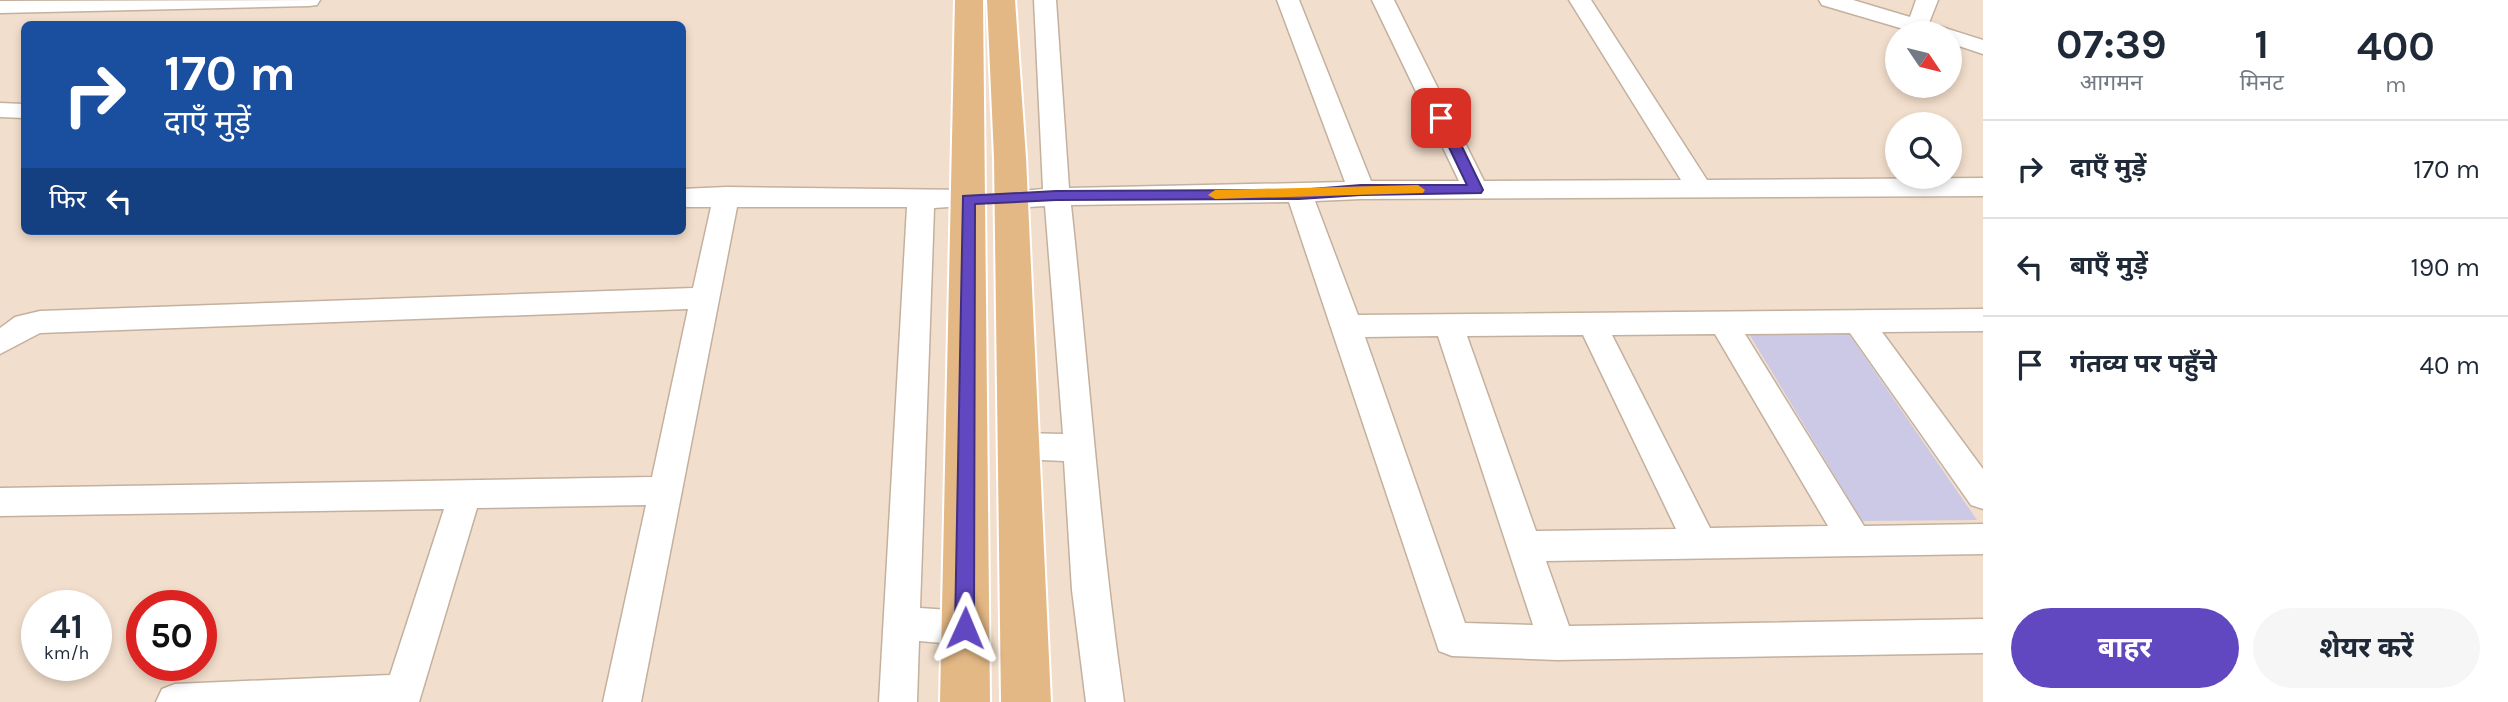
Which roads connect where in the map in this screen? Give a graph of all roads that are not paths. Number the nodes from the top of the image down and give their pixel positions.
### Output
1 (262, 0) edge
2 (309, 0) edge
3 (969, 0) edge
4 (1001, 0) edge
5 (1045, 0) edge
6 (1289, 0) edge
7 (1383, 0) edge
8 (1580, 0) edge
9 (1830, 0) edge
10 (1927, 0) edge
11 (92, 3) edge
12 (0, 7) edge
13 (244, 21) edge
14 (1900, 21) edge
15 (1919, 21) edge
16 (1962, 40) edge
17 (1983, 47) edge
18 (0, 110) edge
19 (21, 111) edge
20 (1983, 187) edge
21 (1361, 190) junction
22 (1476, 190) junction
23 (1700, 190) junction
24 (1299, 194) junction
25 (1056, 195) junction
26 (726, 197) junction
27 (686, 198) edge
28 (1010, 198) junction
29 (921, 199) junction
30 (968, 200) junction
31 (705, 298) junction
32 (1983, 320) edge
33 (1858, 322) junction
34 (1723, 323) junction
35 (1593, 324) junction
36 (1347, 326) junction
37 (1449, 326) junction
38 (0, 343) edge
39 (1019, 446) junction
40 (1078, 448) junction
41 (967, 450) junction
42 (665, 491) junction
43 (465, 494) junction
44 (1983, 495) edge
45 (0, 502) edge
46 (1983, 539) edge
47 (1855, 541) junction
48 (1700, 543) junction
49 (1524, 546) junction
50 (901, 623) junction
51 (965, 628) junction
52 (1983, 636) edge
53 (1557, 643) junction
54 (402, 698) edge
55 (226, 701) edge
56 (175, 702) edge
57 (622, 702) edge
58 (898, 702) edge
59 (965, 702) edge
60 (1026, 702) edge
61 (1104, 702) edge

1 - 2 street
1 - 11 street
1 - 13 street
3 - 30 main road
4 - 28 main road
5 - 25 street
6 - 21 street
7 - 22 street
8 - 23 street
9 - 14 street
10 - 15 street
11 - 12 street
16 - 17 street
18 - 19 street
20 - 23 street
21 - 22 street
21 - 24 street
22 - 23 street
24 - 25 street
24 - 36 street
25 - 28 street
25 - 40 street
26 - 27 street
26 - 29 street
26 - 31 street
28 - 30 main road
28 - 39 main road
29 - 30 street
29 - 50 street
30 - 41 main road
31 - 38 street
31 - 42 street
32 - 33 street
33 - 34 street
33 - 44 street
34 - 35 street
34 - 47 street
35 - 37 street
35 - 48 street
36 - 37 street
36 - 53 street
37 - 49 street
39 - 40 street
39 - 41 main road
39 - 60 main road
40 - 61 street
41 - 51 main road
42 - 43 street
42 - 57 street
43 - 45 street
43 - 54 street
46 - 47 street
47 - 48 street
48 - 49 street
49 - 53 street
50 - 51 street
50 - 58 street
51 - 59 main road
52 - 53 street
54 - 55 street
55 - 56 street

